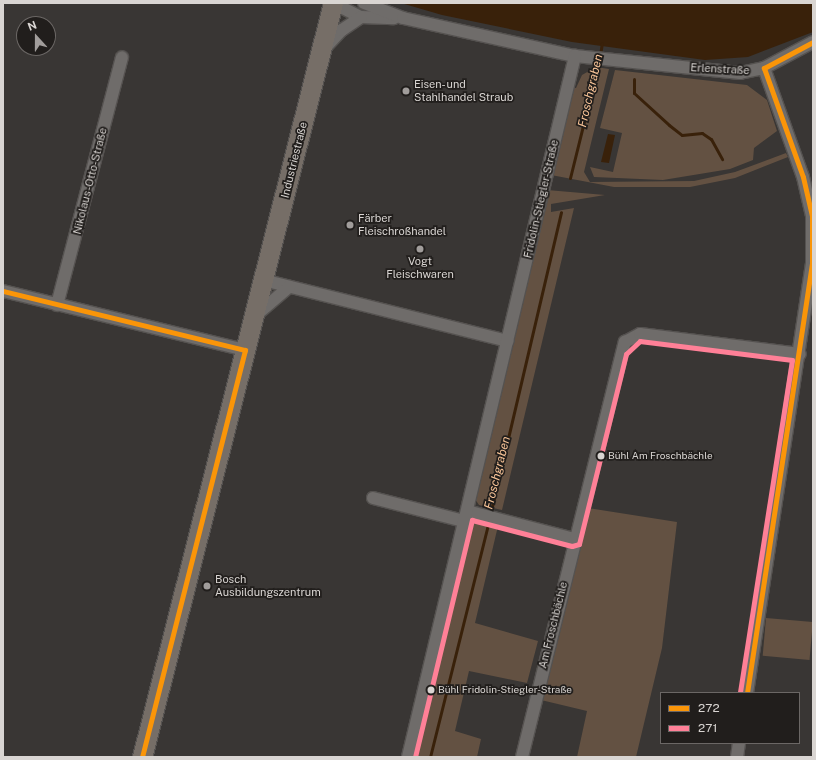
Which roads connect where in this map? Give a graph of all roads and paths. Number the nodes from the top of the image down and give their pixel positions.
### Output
1 (333, 3) edge
2 (364, 3) edge
3 (361, 17) junction
4 (404, 18) junction
5 (813, 42) edge
6 (319, 54) junction
7 (122, 57) dead end
8 (581, 57) junction
9 (764, 68) junction
10 (263, 280) junction
11 (289, 287) junction
12 (3, 291) edge
13 (58, 305) junction
14 (254, 317) junction
15 (507, 341) junction
16 (245, 350) junction
17 (800, 354) junction
18 (373, 498) dead end
19 (466, 516) junction
20 (574, 539) junction
21 (747, 692) edge
22 (739, 744) edge
23 (142, 757) edge
24 (408, 757) edge
25 (522, 757) edge
26 (737, 757) edge

1 - 3 street, Erlenstraße
1 - 6 main road, Industriestraße
2 - 4 street, Erlenstraße
3 - 4 street, Erlenstraße
3 - 6 street
4 - 8 street, Erlenstraße
5 - 9 street
6 - 10 main road, Industriestraße
7 - 13 street, Nikolaus-Otto-Straße
8 - 9 street, Erlenstraße
8 - 15 street, Fridolin-Stiegler-Straße
9 - 17 street, Erlenstraße
10 - 11 street
10 - 14 main road, Industriestraße
11 - 14 street
11 - 15 street
12 - 13 street
13 - 16 street
14 - 16 main road, Industriestraße
15 - 19 street, Fridolin-Stiegler-Straße
16 - 23 main road, Industriestraße
17 - 20 street, Am Froschbächle
17 - 21 street, Erlenstraße
18 - 19 street
19 - 20 street
19 - 24 street, Fridolin-Stiegler-Straße
20 - 25 street, Am Froschbächle
22 - 26 street

